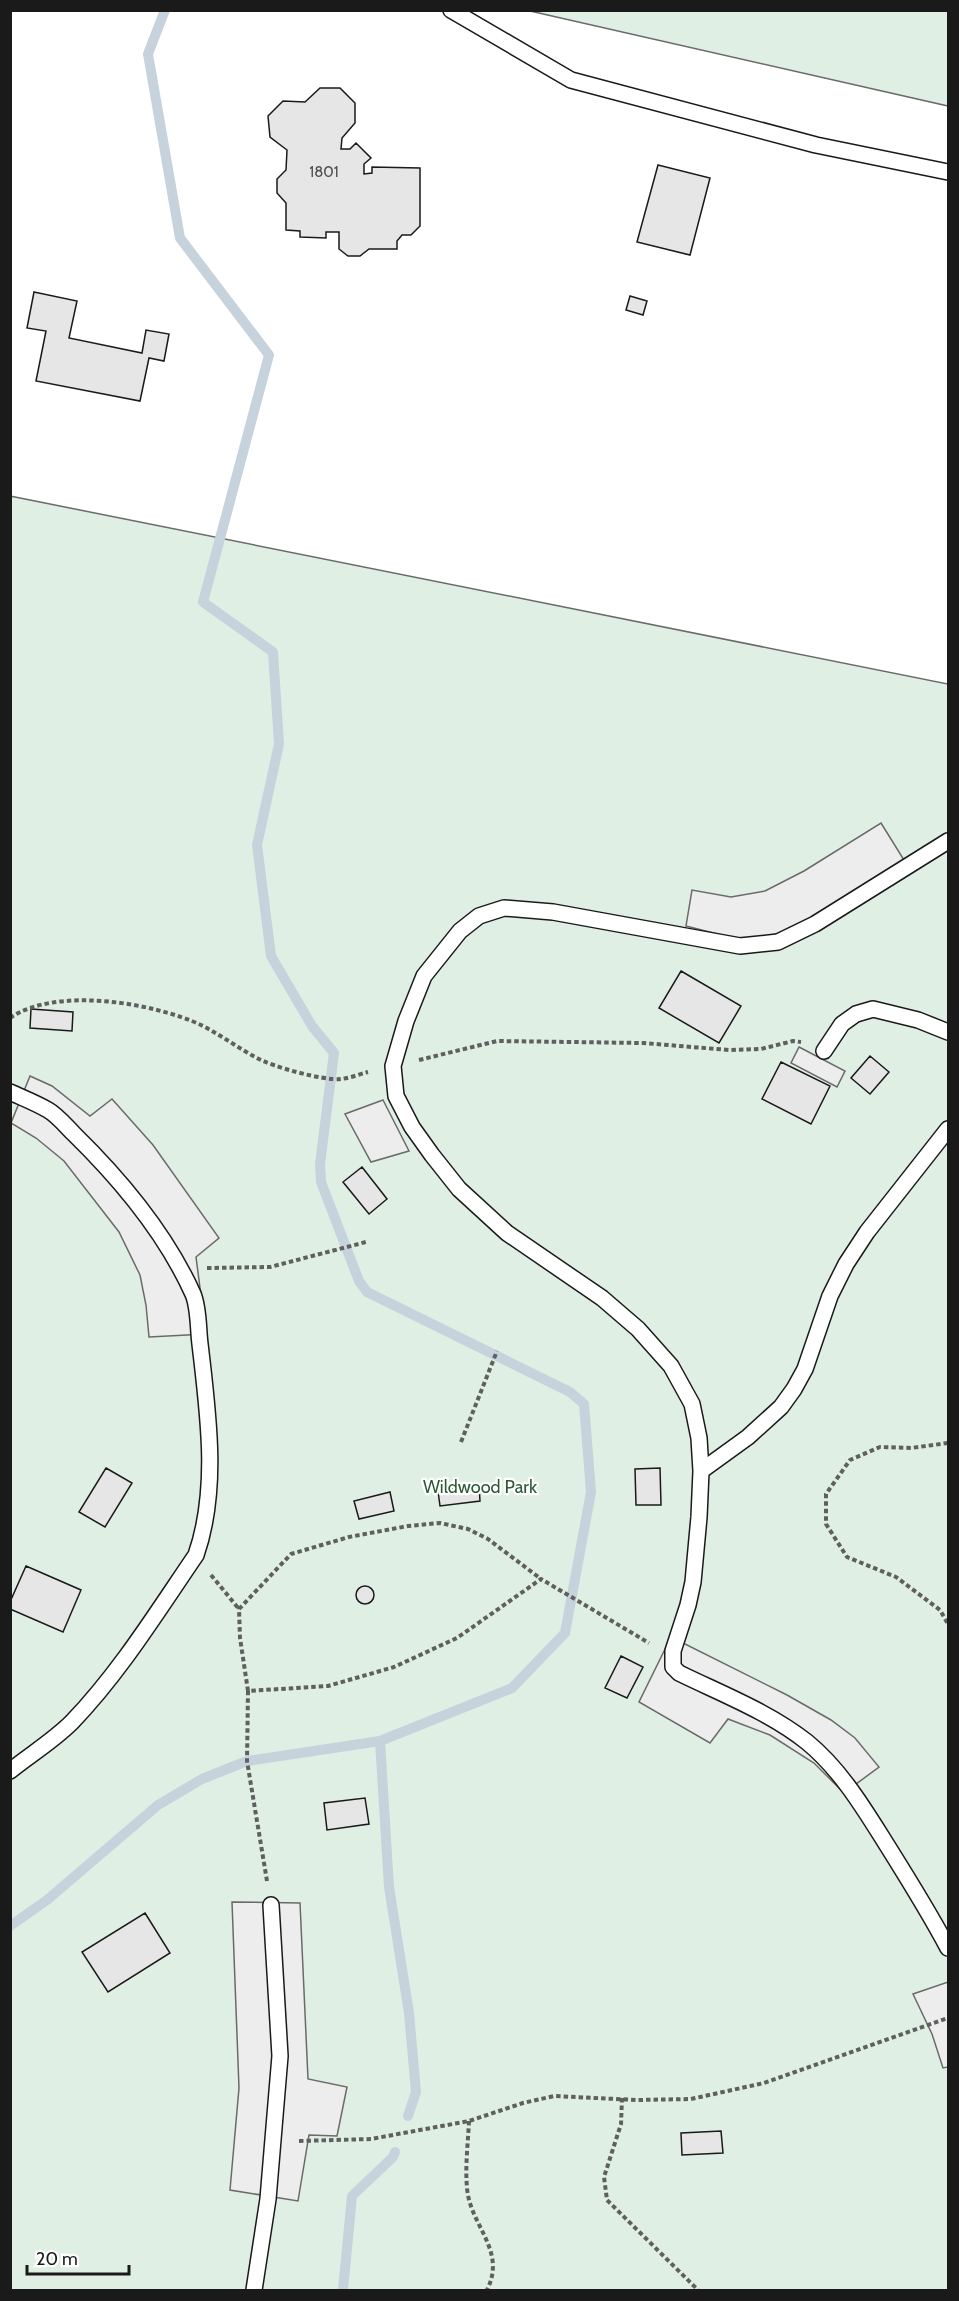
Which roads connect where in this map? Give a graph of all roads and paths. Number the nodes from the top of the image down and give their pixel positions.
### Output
1 (451, 10) edge
2 (948, 172) edge
3 (948, 841) edge
4 (10, 1018) edge
5 (948, 1032) edge
6 (827, 1048) joint
7 (393, 1066) junction
8 (340, 1079) dead end
9 (10, 1092) edge
10 (948, 1129) edge
11 (366, 1242) dead end
12 (179, 1269) junction
13 (497, 1351) dead end
14 (461, 1442) dead end
15 (948, 1443) edge
16 (701, 1471) junction
17 (196, 1556) junction
18 (541, 1579) junction
19 (239, 1609) junction
20 (948, 1624) edge
21 (672, 1657) junction
22 (248, 1691) junction
23 (10, 1771) edge
24 (271, 1905) joint
25 (948, 1948) edge
26 (948, 2018) edge
27 (622, 2098) junction
28 (469, 2121) junction
29 (273, 2142) junction
30 (254, 2290) edge
31 (487, 2290) edge
32 (698, 2290) edge

1 - 2 lane
3 - 7 lane
4 - 8 path
5 - 6 lane
6 - 7 path
7 - 16 lane
9 - 12 lane
10 - 16 lane
11 - 12 path
12 - 17 lane
13 - 14 path
15 - 20 path
16 - 21 lane
17 - 19 path
17 - 23 lane
18 - 19 path
18 - 21 path
18 - 22 path
19 - 22 path
21 - 25 lane
22 - 24 path
24 - 29 lane
26 - 27 path
27 - 28 path
27 - 32 path
28 - 29 path
28 - 31 path
29 - 30 lane

